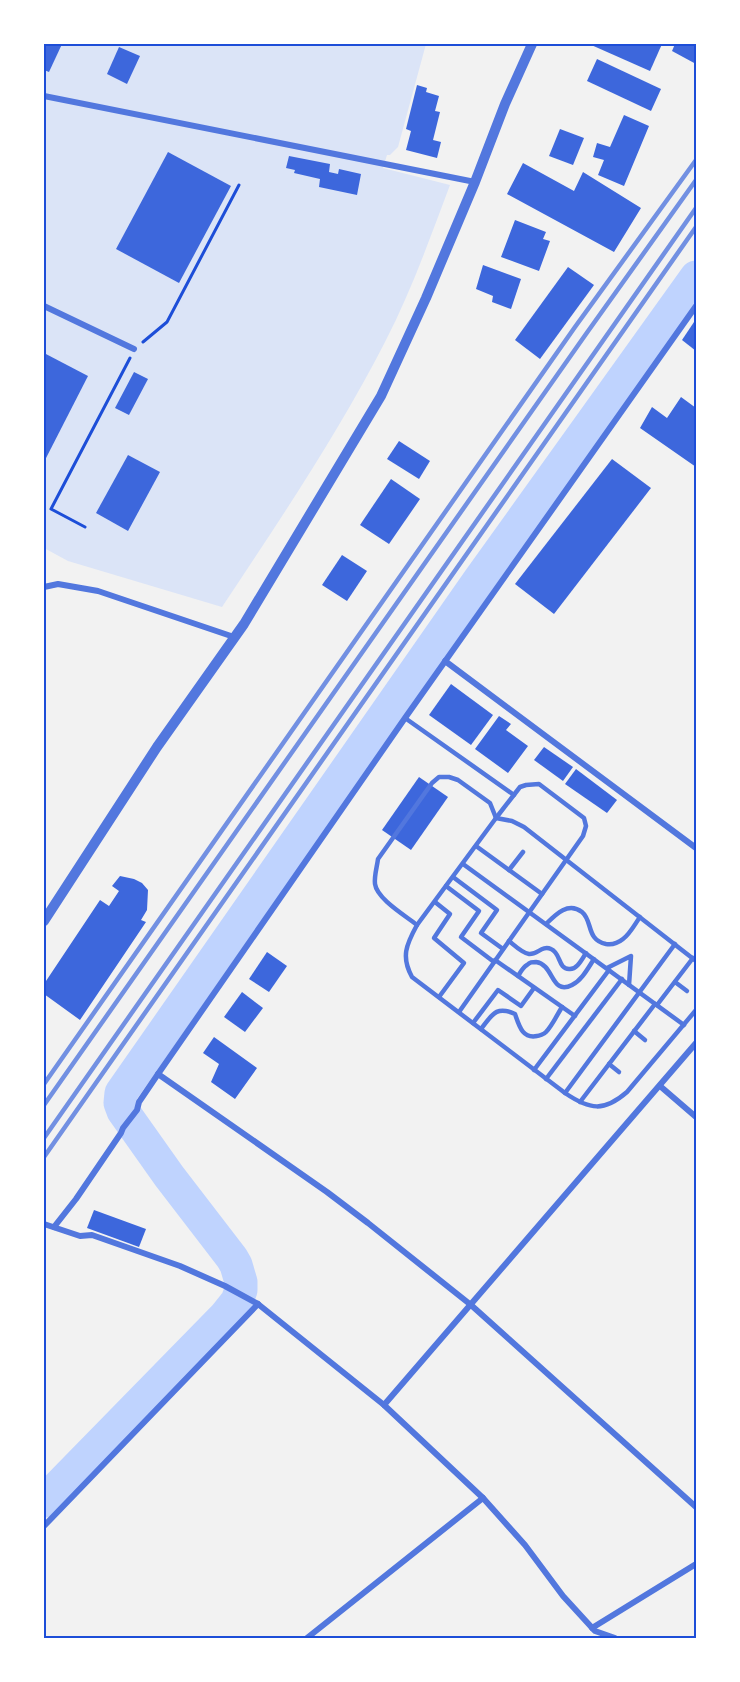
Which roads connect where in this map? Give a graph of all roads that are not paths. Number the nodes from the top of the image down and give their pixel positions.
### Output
1 (532, 44) edge
2 (44, 96) edge
3 (475, 182) junction
4 (44, 306) edge
5 (696, 306) edge
6 (134, 349) road end
7 (44, 587) edge
8 (234, 637) junction
9 (445, 661) junction
10 (405, 718) junction
11 (514, 795) junction
12 (496, 818) junction
13 (476, 846) junction
14 (696, 848) edge
15 (523, 852) dead end
16 (566, 859) junction
17 (463, 864) junction
18 (509, 870) junction
19 (453, 877) junction
20 (446, 886) junction
21 (542, 894) junction
22 (435, 902) junction
23 (529, 912) junction
24 (640, 917) junction
25 (44, 921) edge
26 (546, 924) junction
27 (417, 925) junction
28 (509, 941) junction
29 (675, 944) junction
30 (503, 949) junction
31 (586, 953) junction
32 (594, 959) junction
33 (694, 959) edge
34 (495, 961) junction
35 (608, 969) junction
36 (518, 976) junction
37 (622, 980) junction
38 (675, 982) junction
39 (629, 985) junction
40 (534, 988) junction
41 (687, 991) dead end
42 (640, 992) junction
43 (439, 997) junction
44 (656, 1005) junction
45 (562, 1007) junction
46 (696, 1010) edge
47 (459, 1012) junction
48 (574, 1016) junction
49 (473, 1023) junction
50 (684, 1025) junction
51 (481, 1029) junction
52 (634, 1031) junction
53 (645, 1040) dead end
54 (696, 1043) edge
55 (609, 1064) junction
56 (534, 1070) junction
57 (619, 1072) dead end
58 (158, 1074) junction
59 (546, 1079) junction
60 (660, 1086) junction
61 (565, 1093) junction
62 (580, 1102) junction
63 (696, 1117) edge
64 (44, 1224) edge
65 (54, 1227) junction
66 (258, 1304) junction
67 (471, 1305) junction
68 (384, 1405) junction
69 (483, 1498) junction
70 (696, 1507) edge
71 (44, 1526) edge
72 (696, 1564) edge
73 (592, 1628) junction
74 (307, 1638) edge
75 (615, 1638) edge

1 - 3 street
2 - 3 street
3 - 8 street
4 - 6 street
5 - 9 street
7 - 8 street
8 - 25 street
9 - 10 street
9 - 14 street
10 - 11 lane
10 - 58 street
11 - 12 lane
11 - 16 lane
12 - 13 lane
12 - 16 lane
12 - 27 lane
13 - 17 lane
13 - 18 lane
15 - 18 lane
16 - 21 lane
16 - 24 lane
17 - 19 lane
17 - 23 lane
18 - 21 lane
19 - 20 lane
19 - 30 lane
20 - 22 lane
20 - 34 lane
21 - 23 lane
22 - 27 lane
22 - 43 lane
23 - 26 lane
23 - 28 lane
24 - 26 lane
24 - 29 lane
26 - 31 lane
27 - 43 lane
28 - 30 lane
28 - 31 lane
29 - 33 lane
29 - 42 lane
30 - 34 lane
31 - 32 lane
32 - 35 lane
32 - 36 lane
33 - 38 lane
34 - 36 lane
34 - 47 lane
35 - 37 lane
35 - 39 lane
35 - 48 lane
36 - 40 lane
37 - 39 lane
37 - 59 lane
38 - 41 lane
38 - 44 lane
39 - 42 lane
40 - 45 lane
40 - 49 lane
42 - 44 lane
42 - 61 lane
43 - 47 lane
44 - 50 lane
44 - 52 lane
45 - 48 lane
45 - 51 lane
46 - 50 lane
47 - 49 lane
48 - 56 lane
49 - 51 lane
50 - 62 lane
51 - 56 lane
52 - 53 lane
52 - 55 lane
54 - 60 street
55 - 57 lane
55 - 62 lane
56 - 59 lane
58 - 65 street
58 - 67 street
59 - 61 lane
60 - 63 street
60 - 67 street
61 - 62 lane
64 - 65 street
65 - 66 street
66 - 68 street
66 - 71 street
67 - 68 street
67 - 70 street
68 - 69 street
69 - 73 street
69 - 74 street
72 - 73 street
73 - 75 street

